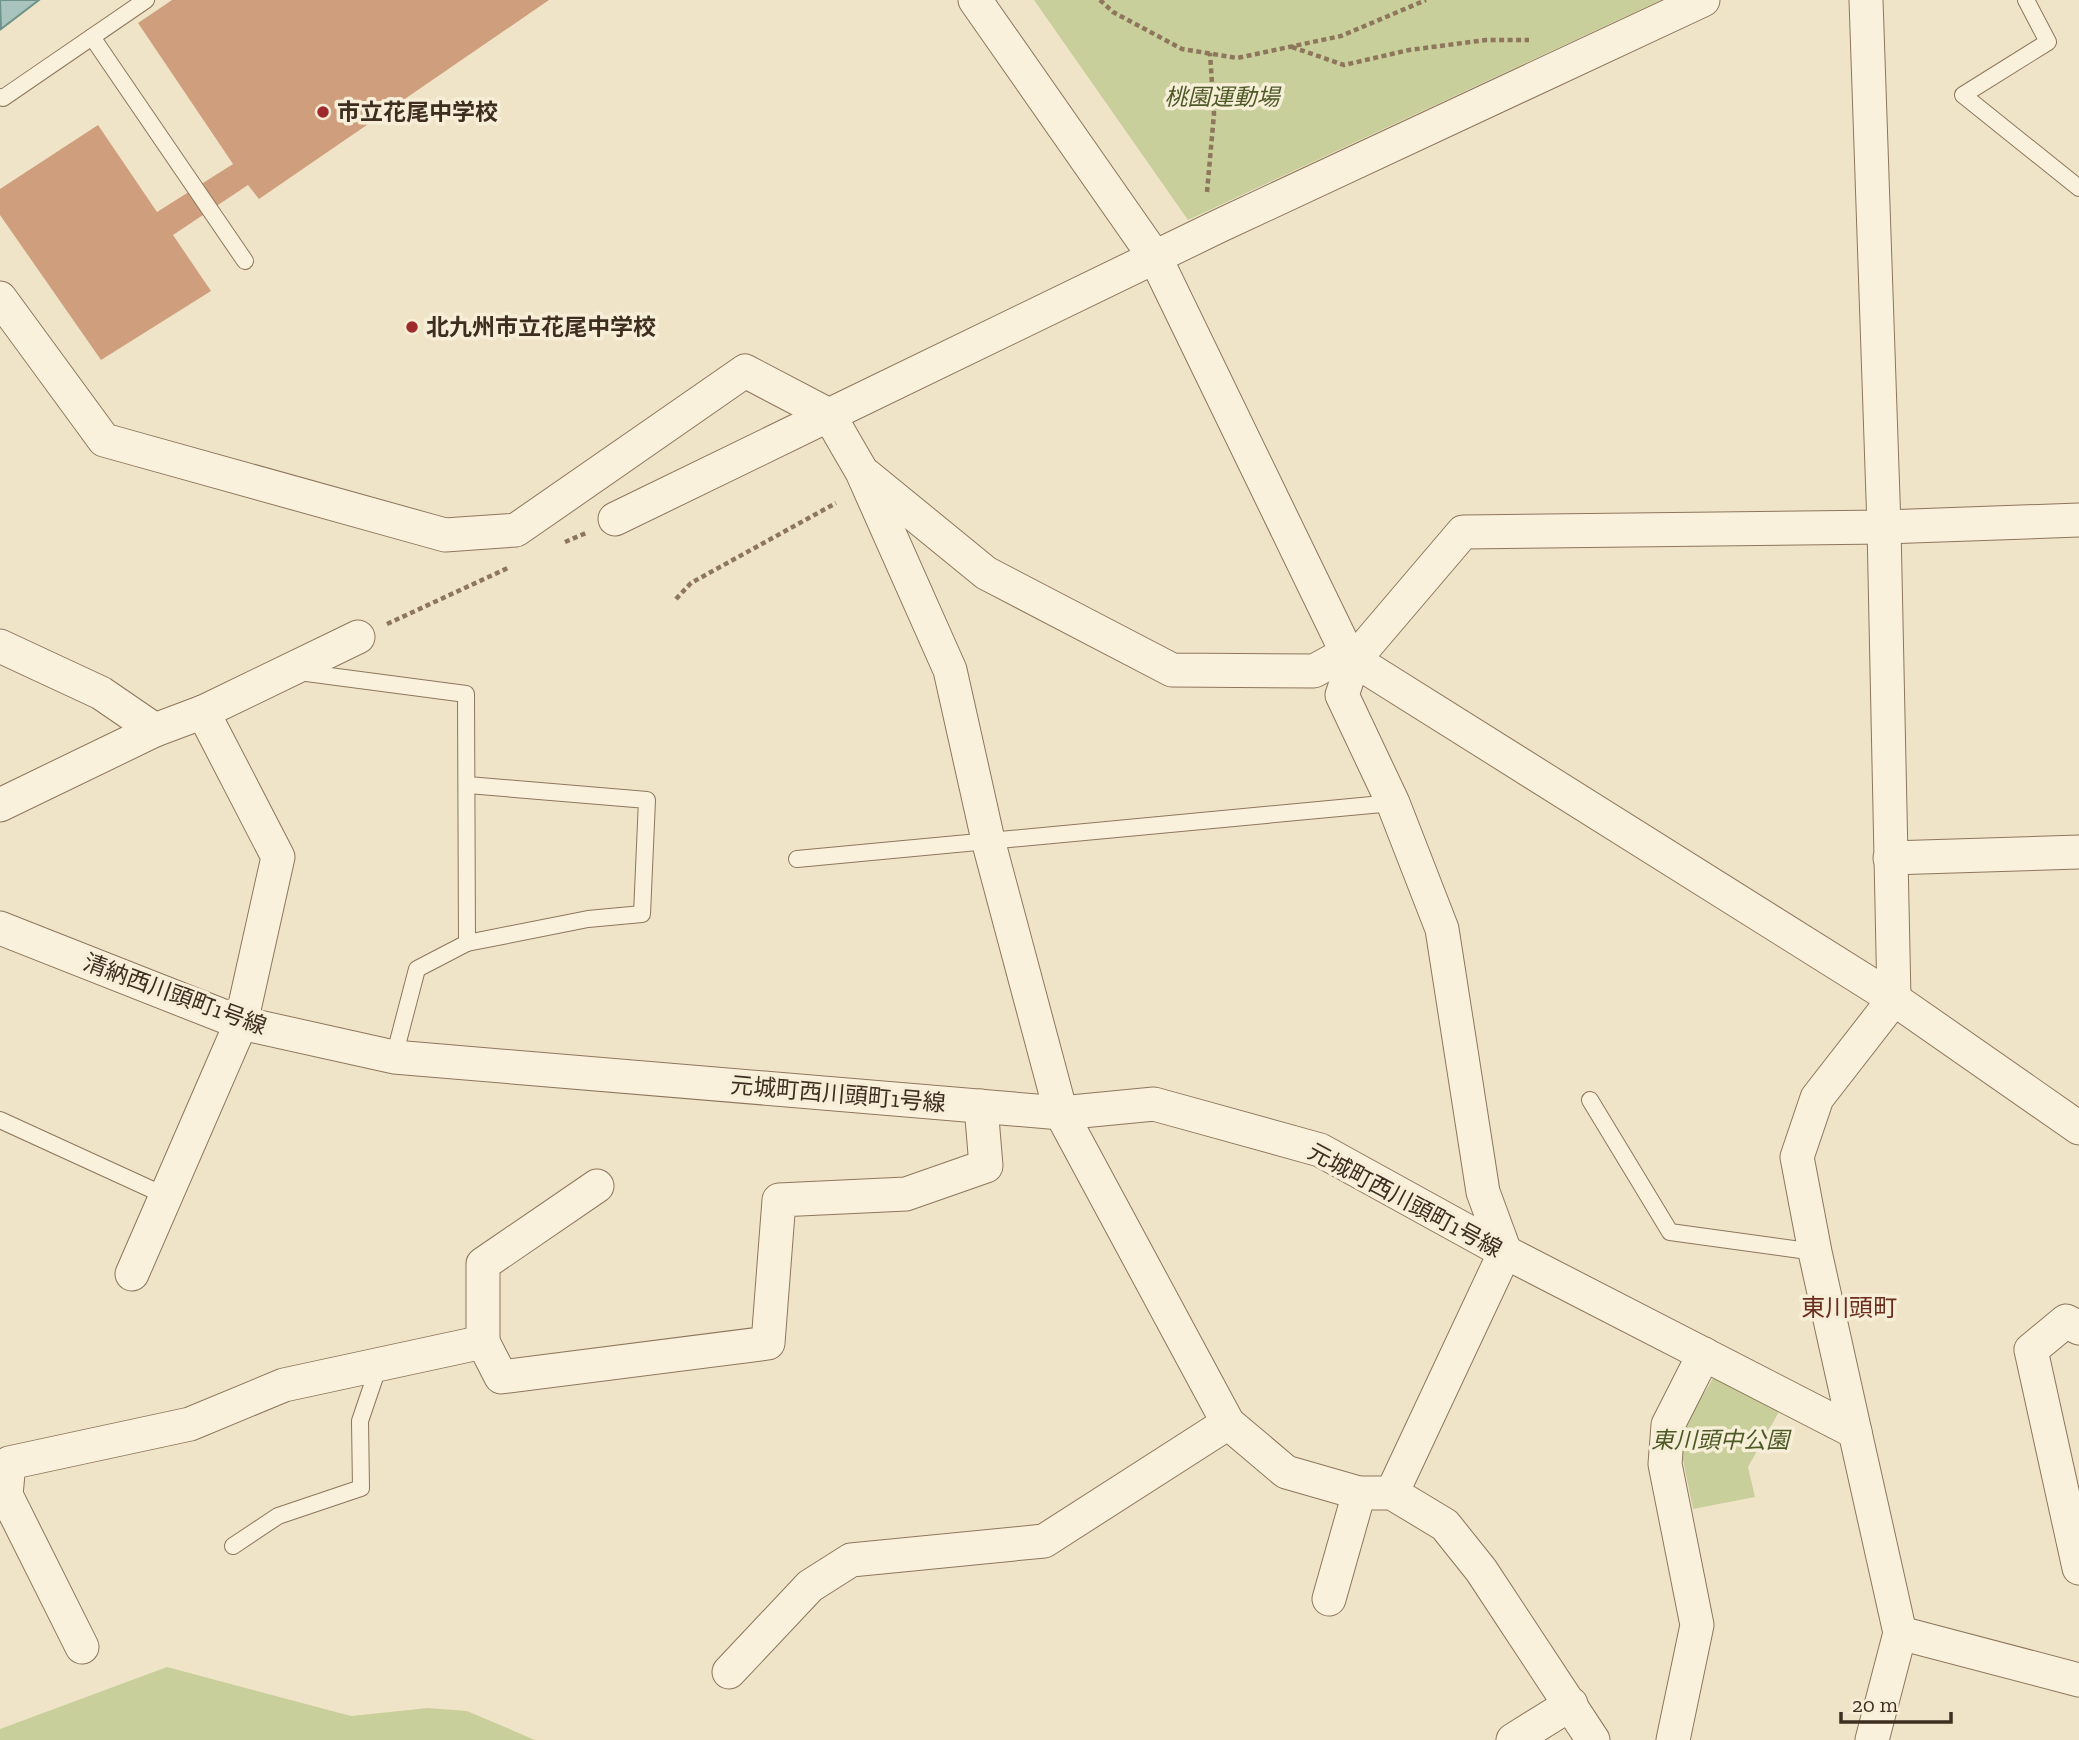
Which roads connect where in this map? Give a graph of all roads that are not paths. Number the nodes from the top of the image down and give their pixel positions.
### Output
1 (146, 0) edge
2 (975, 0) edge
3 (1703, 0) edge
4 (1866, 0) edge
5 (2026, 0) edge
6 (92, 37) junction
7 (0, 97) edge
8 (2079, 188) edge
9 (1156, 258) junction
10 (245, 261) dead end
11 (0, 298) edge
12 (829, 415) junction
13 (865, 478) junction
14 (615, 519) road end
15 (2079, 520) edge
16 (1884, 527) junction
17 (358, 637) road end
18 (0, 646) edge
19 (1350, 656) junction
20 (290, 670) junction
21 (203, 712) junction
22 (155, 730) junction
23 (468, 785) junction
24 (1393, 803) junction
25 (0, 805) edge
26 (988, 839) junction
27 (2079, 852) edge
28 (1891, 858) junction
29 (797, 859) dead end
30 (0, 929) edge
31 (467, 943) junction
32 (1894, 999) junction
33 (241, 1023) junction
34 (394, 1057) junction
35 (1590, 1100) dead end
36 (981, 1106) junction
37 (1061, 1113) junction
38 (0, 1120) edge
39 (2079, 1128) edge
40 (597, 1186) dead end
41 (166, 1196) junction
42 (1505, 1252) junction
43 (1815, 1252) junction
44 (132, 1274) dead end
45 (2079, 1328) edge
46 (483, 1342) junction
47 (1704, 1354) junction
48 (379, 1364) junction
49 (1228, 1423) junction
50 (1855, 1432) junction
51 (1359, 1493) junction
52 (1392, 1493) junction
53 (233, 1546) dead end
54 (2079, 1568) edge
55 (1329, 1599) dead end
56 (1900, 1633) junction
57 (82, 1647) dead end
58 (729, 1672) dead end
59 (2079, 1680) edge
60 (1570, 1704) junction
61 (1513, 1740) edge
62 (1593, 1740) edge
63 (1673, 1740) edge
64 (1872, 1740) edge

1 - 6 lane
2 - 9 street
3 - 9 street
4 - 16 street
5 - 8 lane
6 - 7 lane
6 - 10 lane
9 - 12 street
9 - 19 street
11 - 12 street
12 - 13 street
12 - 14 street
13 - 19 street
13 - 26 street
15 - 16 street
16 - 19 street
16 - 28 street
17 - 20 street
18 - 22 street
19 - 24 street
19 - 32 street
20 - 21 street
20 - 23 lane
21 - 22 street
21 - 33 street
22 - 25 street
23 - 31 lane
23 - 31 lane
24 - 26 lane
24 - 42 street
26 - 29 lane
26 - 37 street
27 - 28 street
28 - 32 street
30 - 33 street, 清納西川頭町1号線
31 - 34 lane
32 - 39 street
32 - 43 street
33 - 34 street, 清納西川頭町1号線
33 - 41 street
34 - 36 street, 元城町西川頭町1号線
35 - 43 lane
36 - 37 street, 元城町西川頭町1号線
36 - 46 street
37 - 42 street, 元城町西川頭町1号線
37 - 49 street
38 - 41 lane
40 - 46 street
41 - 44 street
42 - 47 street, 元城町西川頭町1号線
42 - 52 street
43 - 50 street
45 - 54 street
46 - 48 street
47 - 50 street, 元城町西川頭町1号線
47 - 63 street
48 - 53 lane
48 - 57 street
49 - 51 street
49 - 58 street
50 - 56 street
51 - 52 street
51 - 55 street
52 - 60 street
56 - 59 street
56 - 64 street
60 - 61 street
60 - 62 street

